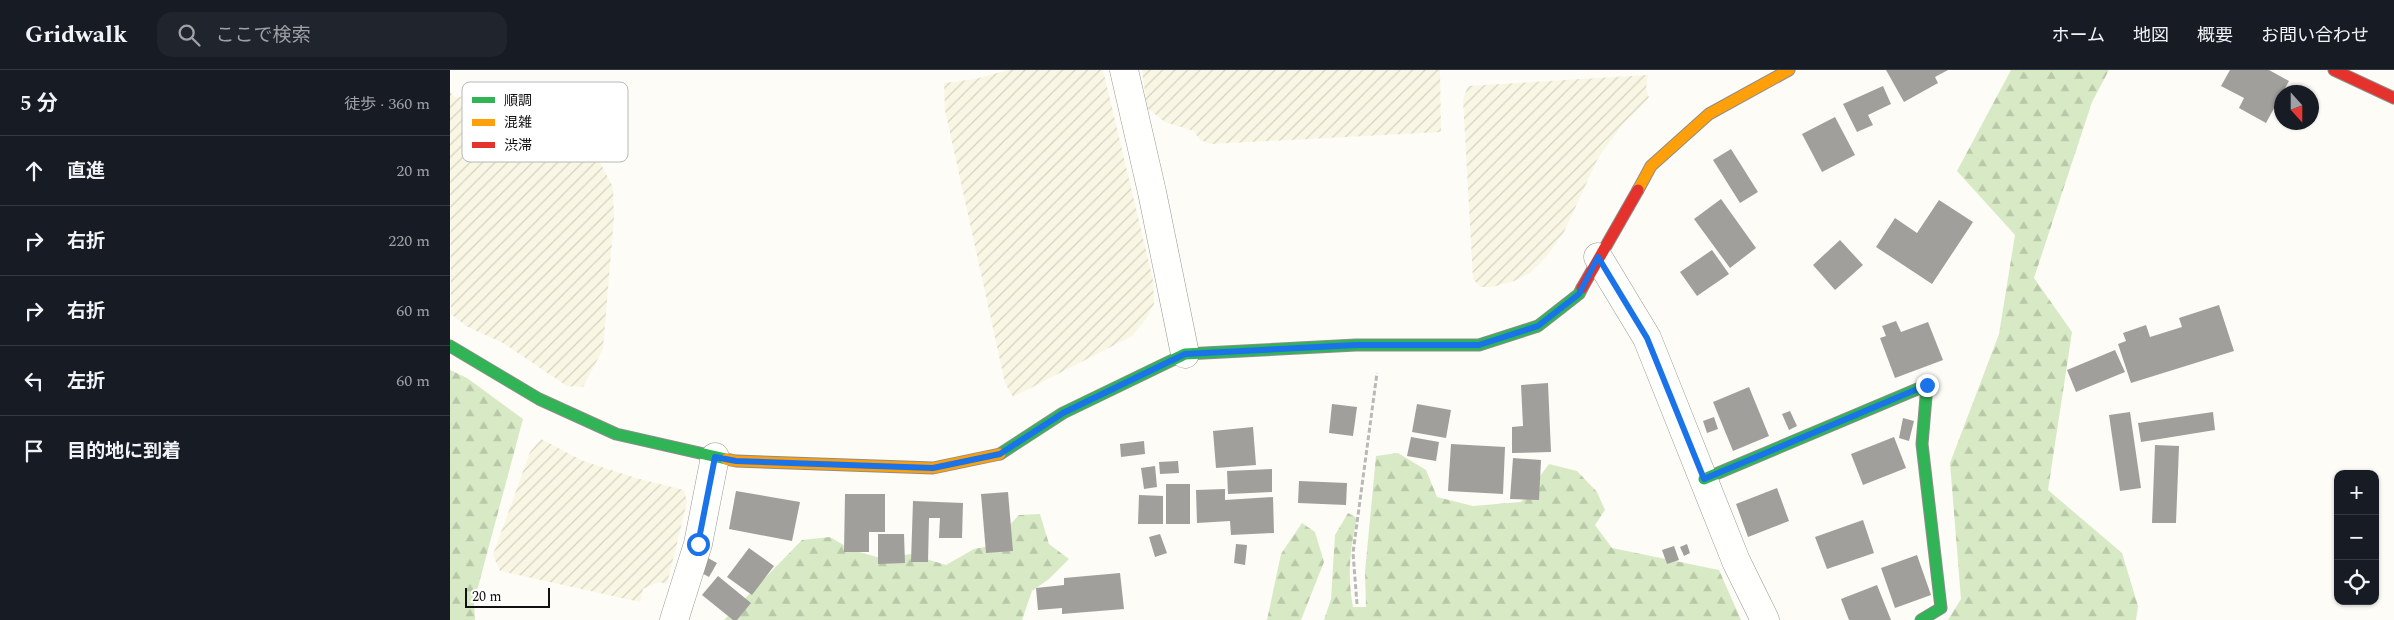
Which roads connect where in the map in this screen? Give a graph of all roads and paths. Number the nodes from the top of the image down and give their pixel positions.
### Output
1 (1124, 70) edge
2 (1789, 70) edge
3 (2334, 70) edge
4 (2394, 98) edge
5 (1598, 257) junction
6 (1378, 345) junction
7 (450, 346) edge
8 (1185, 354) junction
9 (715, 457) junction
10 (1704, 479) junction
11 (1357, 604) dead end
12 (674, 620) edge
13 (1765, 620) edge
14 (1921, 620) edge

1 - 8 street
2 - 5 street
3 - 4 street
5 - 6 street
5 - 10 street
6 - 8 street
6 - 11 path
7 - 9 street
8 - 9 street
9 - 12 street
10 - 13 street
10 - 14 street

